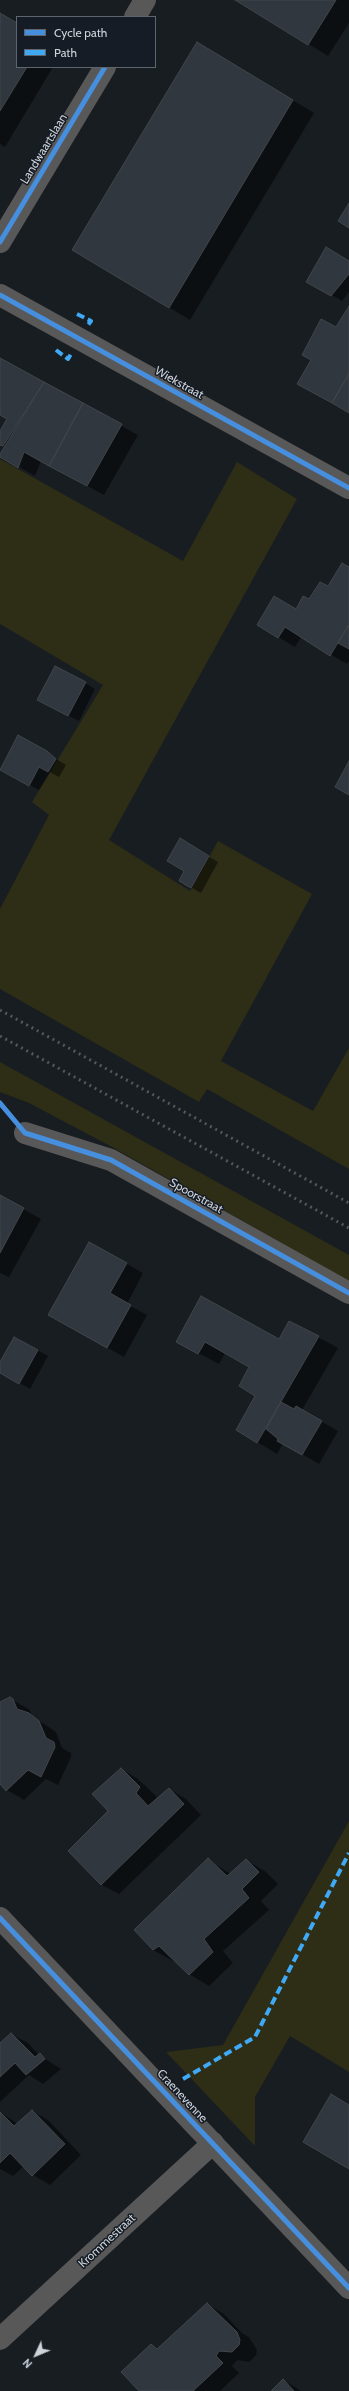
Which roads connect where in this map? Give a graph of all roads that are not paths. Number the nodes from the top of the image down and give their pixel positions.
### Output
1 (145, 0) edge
2 (136, 16) edge
3 (104, 68) edge
4 (1, 238) edge
5 (0, 295) edge
6 (349, 488) edge
7 (25, 1133) dead end
8 (349, 1293) edge
9 (0, 1918) edge
10 (213, 2143) junction
11 (349, 2288) edge
12 (0, 2339) edge

1 - 2 street
3 - 4 street, Landwaartslaan
5 - 6 street, Wiekstraat
7 - 8 street, Spoorstraat
9 - 10 street, Craenevenne
10 - 11 street, Craenevenne
10 - 12 street, Krommestraat

